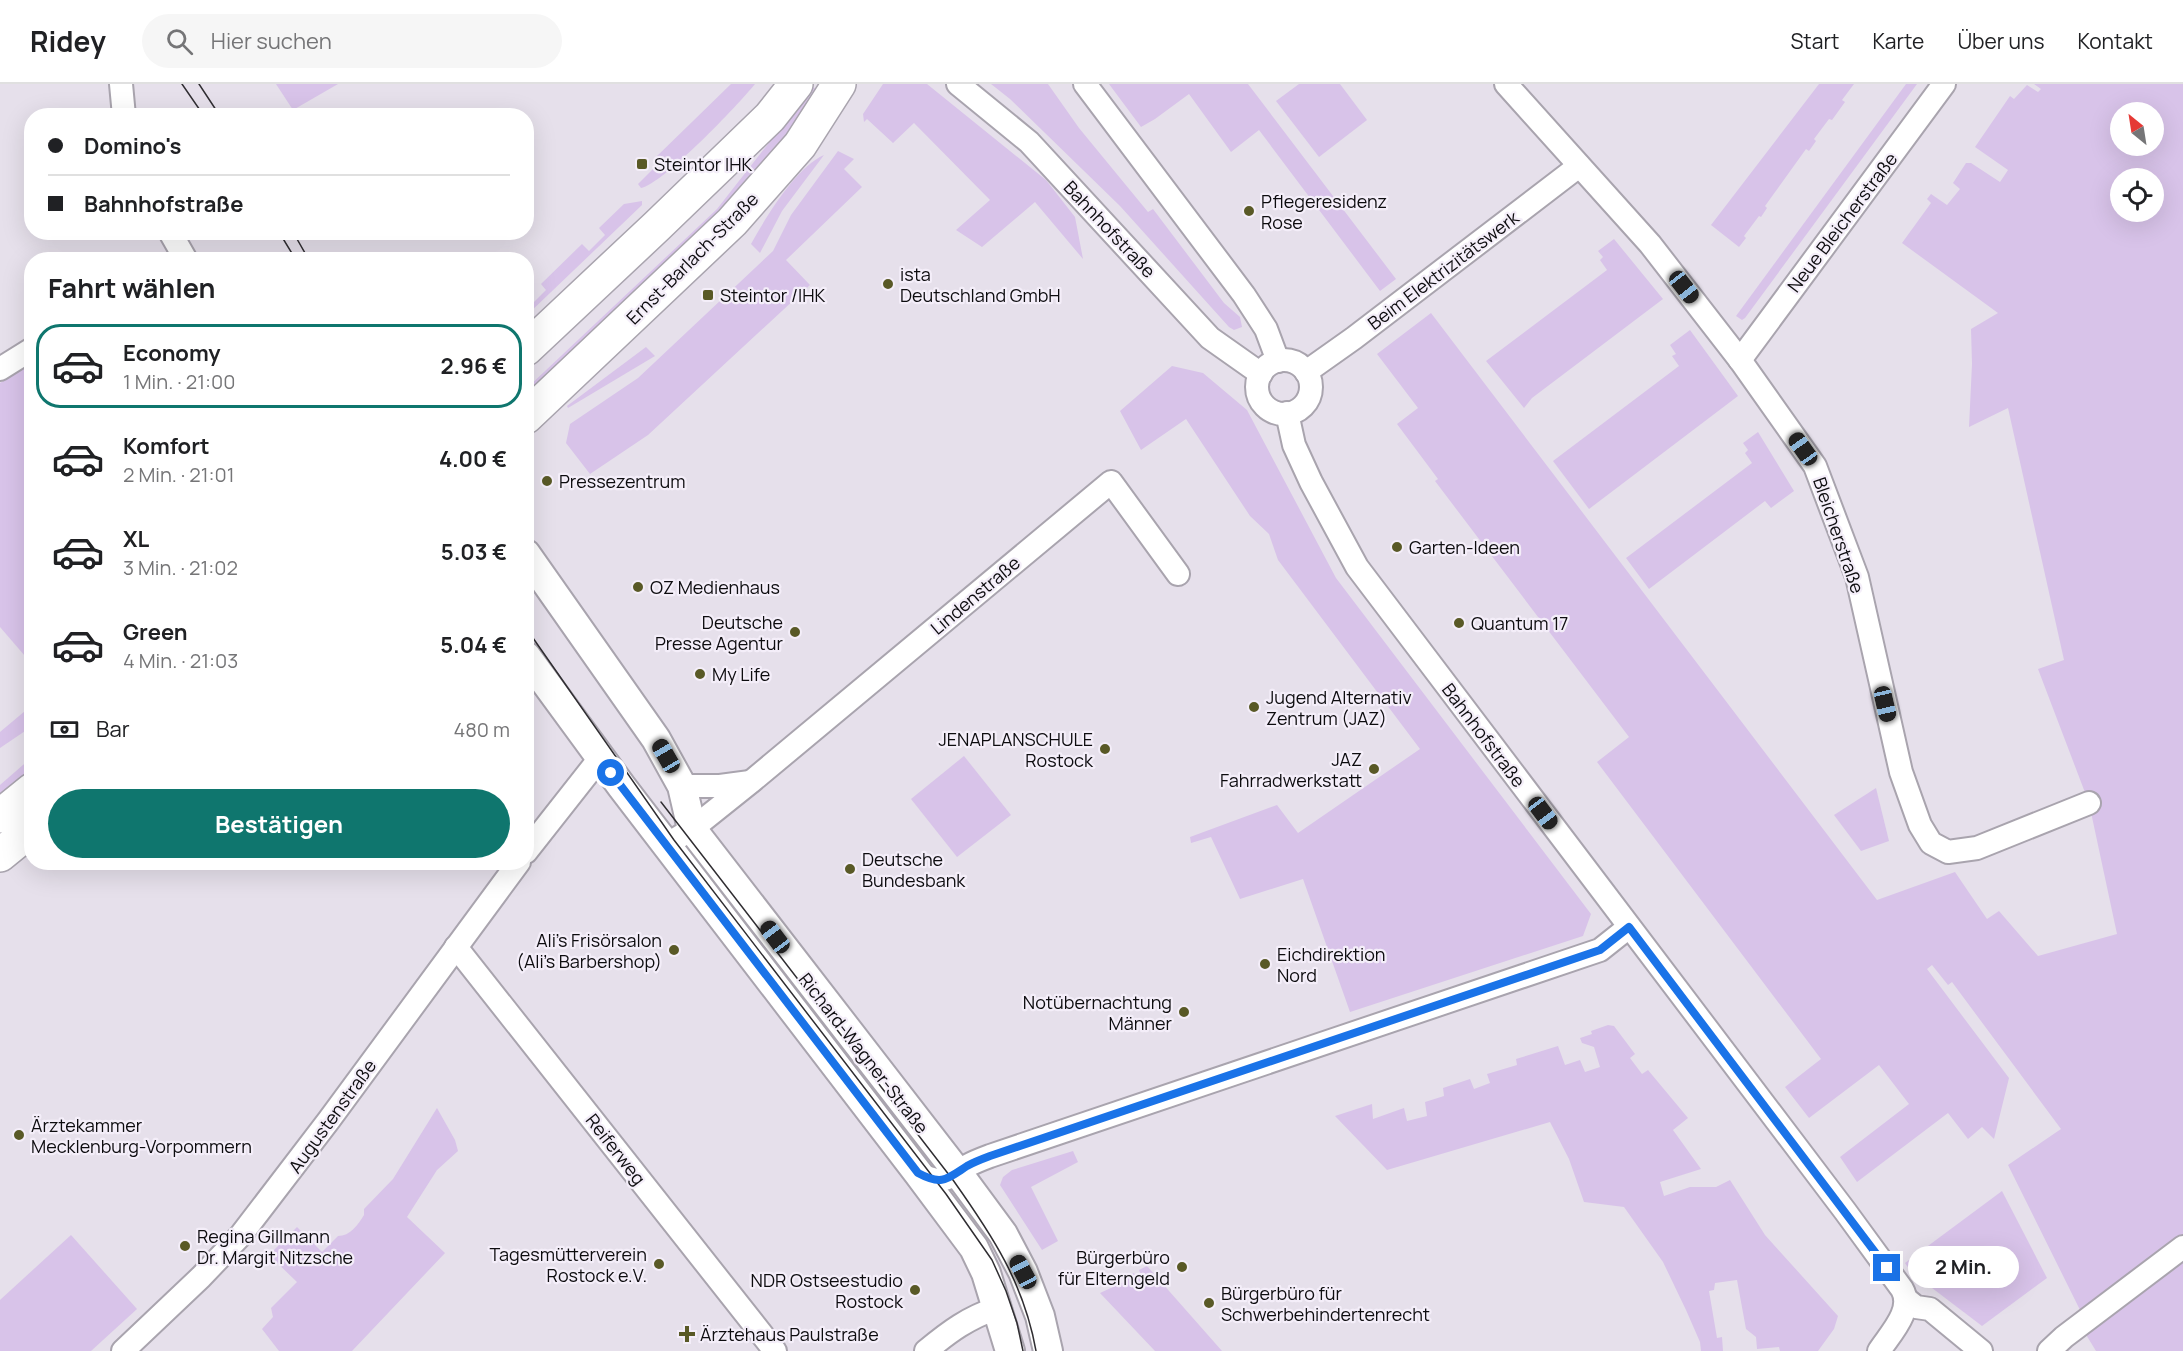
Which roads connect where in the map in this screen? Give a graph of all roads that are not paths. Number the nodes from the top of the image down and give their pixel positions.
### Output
1 (121, 84) edge
2 (796, 84) edge
3 (839, 84) edge
4 (958, 84) edge
5 (1085, 84) edge
6 (1506, 84) edge
7 (1944, 84) edge
8 (123, 108) edge
9 (1580, 166) junction
10 (534, 341) edge
11 (24, 354) edge
12 (1740, 360) junction
13 (1269, 368) junction
14 (0, 369) edge
15 (1306, 372) junction
16 (534, 409) edge
17 (1287, 413) junction
18 (534, 565) edge
19 (1178, 574) dead end
20 (534, 667) edge
21 (600, 758) junction
22 (752, 782) junction
23 (682, 786) junction
24 (24, 796) edge
25 (2089, 803) dead end
26 (0, 816) edge
27 (692, 829) junction
28 (24, 836) edge
29 (534, 842) edge
30 (666, 845) junction
31 (0, 855) edge
32 (513, 870) edge
33 (1629, 927) junction
34 (456, 947) junction
35 (918, 1173) junction
36 (958, 1173) junction
37 (2183, 1247) edge
38 (1906, 1299) junction
39 (998, 1308) junction
40 (123, 1351) edge
41 (775, 1351) edge
42 (926, 1351) edge
43 (1010, 1351) edge
44 (1048, 1351) edge
45 (1879, 1351) edge
46 (1982, 1351) edge
47 (2049, 1351) edge

1 - 8 street
2 - 10 main road
3 - 16 main road, Ernst-Barlach-Straße
4 - 13 street, Bahnhofstraße
5 - 13 street
6 - 9 street, Bleicherstraße
7 - 12 street, Neue Bleicherstraße
9 - 12 street, Bleicherstraße
9 - 15 street, Beim Elektrizitätswerk
11 - 14 street
12 - 25 street, Bleicherstraße
13 - 15 street
13 - 17 street
15 - 17 street
17 - 33 street, Bahnhofstraße
18 - 23 street, Richard-Wagner-Straße
19 - 22 street, Lindenstraße
20 - 21 street, Richard-Wagner-Straße
21 - 29 street
21 - 30 street, Richard-Wagner-Straße
22 - 23 street
22 - 27 street, Lindenstraße
23 - 27 street, Richard-Wagner-Straße
24 - 26 main road
27 - 30 street, Lindenstraße
27 - 36 street, Richard-Wagner-Straße
28 - 31 main road
30 - 35 street, Richard-Wagner-Straße
32 - 34 street, Augustenstraße
33 - 36 street
33 - 38 street, Bahnhofstraße
34 - 40 street, Augustenstraße
34 - 41 street, Reiferweg
35 - 36 street
35 - 39 street, Richard-Wagner-Straße
36 - 44 street, Richard-Wagner-Straße
37 - 47 street
38 - 45 street
38 - 46 street
39 - 42 street
39 - 43 street, Richard-Wagner-Straße

